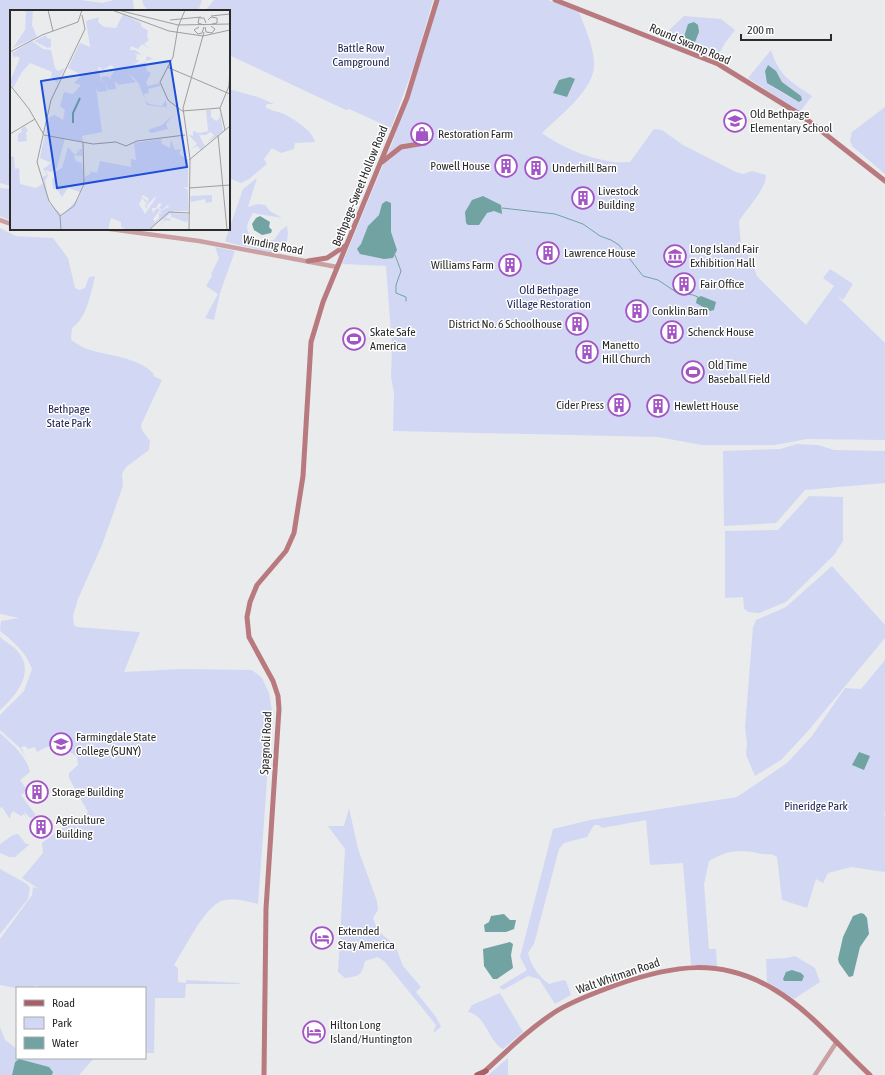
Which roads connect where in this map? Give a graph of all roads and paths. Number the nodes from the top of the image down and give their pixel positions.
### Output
1 (437, 0) edge
2 (555, 0) edge
3 (425, 143) dead end
4 (381, 163) junction
5 (885, 181) edge
6 (0, 220) edge
7 (10, 224) edge
8 (117, 230) edge
9 (347, 244) junction
10 (308, 261) junction
11 (338, 267) junction
12 (308, 380) joint
13 (836, 1043) junction
14 (484, 1073) edge
15 (264, 1075) edge
16 (477, 1075) edge
17 (815, 1075) edge
18 (870, 1075) edge

1 - 4 main road, Bethpage-Sweet Hollow Road
2 - 5 main road, Round Swamp Road
3 - 4 main road
4 - 9 main road, Bethpage-Sweet Hollow Road
6 - 7 street
8 - 10 street, Winding Road
9 - 10 main road
9 - 11 main road, Bethpage-Sweet Hollow Road
10 - 11 street, Winding Road
11 - 12 main road, Bethpage-Sweet Hollow Road
12 - 15 main road, Spagnoli Road
13 - 14 main road, Walt Whitman Road
13 - 17 street
13 - 18 main road, Walt Whitman Road
14 - 16 main road

